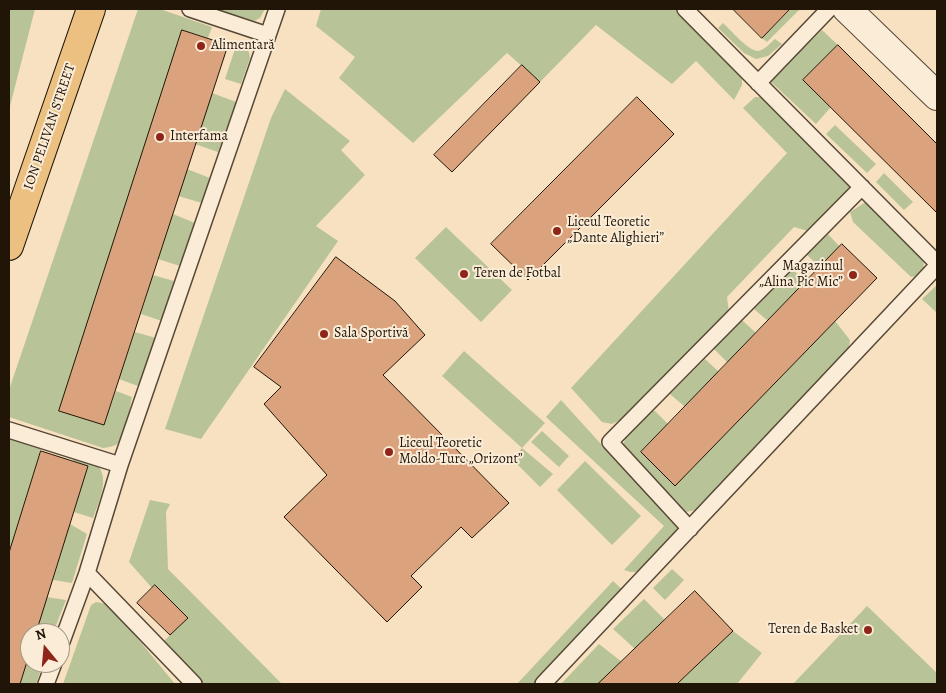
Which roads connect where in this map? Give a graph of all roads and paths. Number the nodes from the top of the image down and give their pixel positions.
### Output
1 (91, 9) edge
2 (190, 9) edge
3 (277, 9) edge
4 (684, 9) edge
5 (829, 9) edge
6 (848, 9) edge
7 (268, 35) junction
8 (758, 83) junction
9 (937, 96) edge
10 (862, 187) junction
11 (14, 216) edge
12 (9, 246) edge
13 (937, 264) edge
14 (9, 430) edge
15 (120, 465) junction
16 (690, 529) junction
17 (87, 573) junction
18 (69, 623) edge
19 (194, 684) edge
20 (543, 684) edge

1 - 11 main road, ION PELIVAN STREET
2 - 7 lane
3 - 7 lane
4 - 8 lane
5 - 8 lane
6 - 9 street
7 - 15 lane
8 - 10 lane
10 - 13 lane
10 - 16 lane
11 - 12 main road, ION PELIVAN STREET
13 - 16 lane
14 - 15 lane
15 - 17 lane
16 - 20 lane
17 - 18 lane
17 - 19 lane

